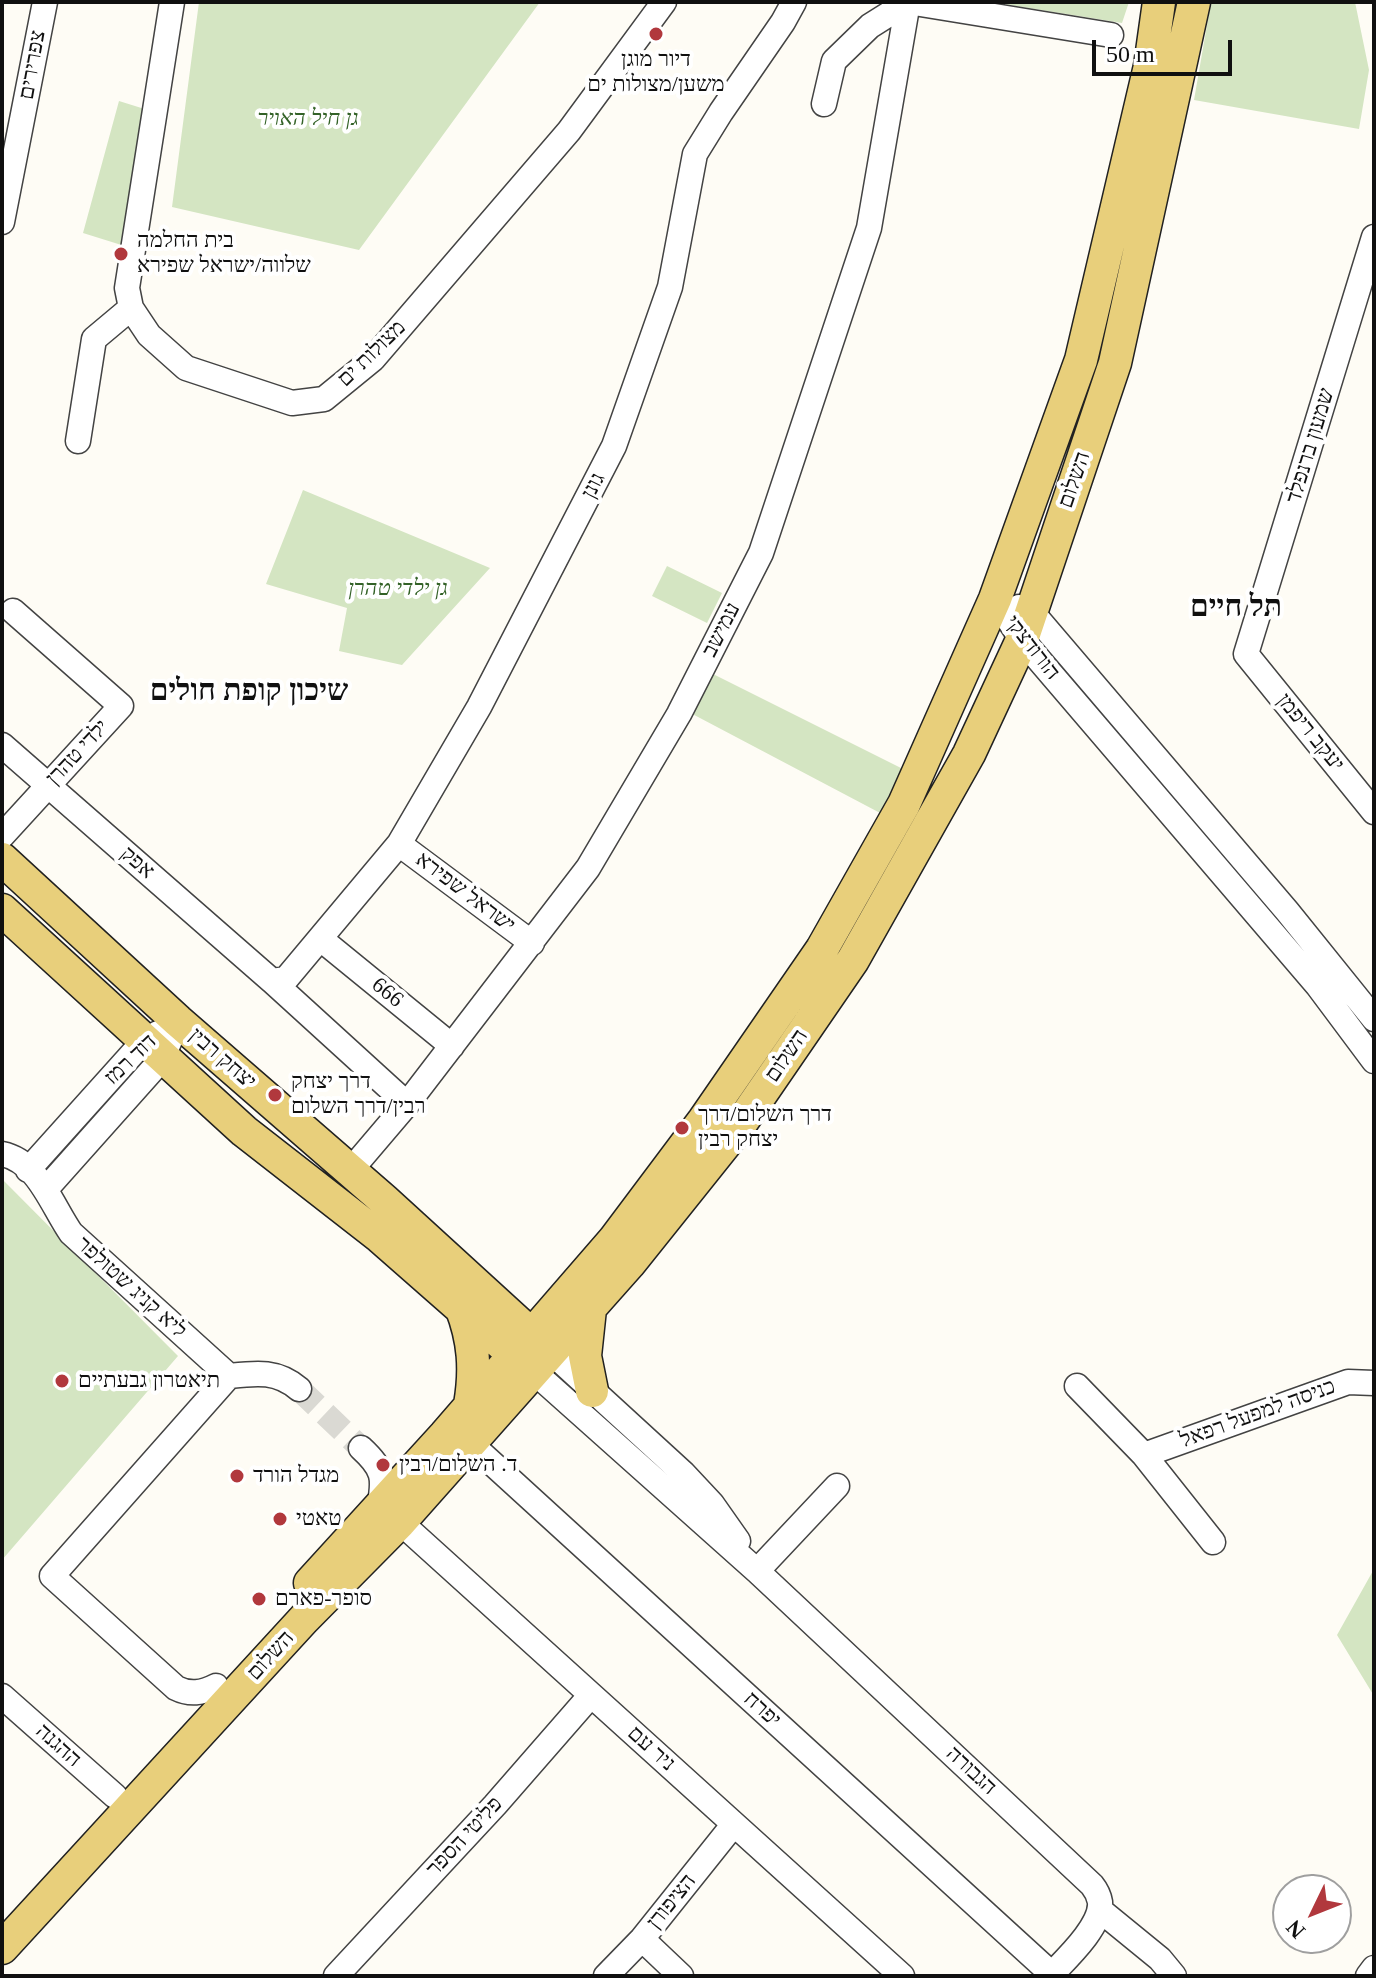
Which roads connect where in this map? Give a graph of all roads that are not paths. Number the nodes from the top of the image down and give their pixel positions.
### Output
1 (45, 2) edge
2 (172, 2) edge
3 (664, 2) edge
4 (794, 2) edge
5 (908, 2) edge
6 (1159, 2) edge
7 (1194, 2) edge
8 (1111, 35) dead end
9 (824, 104) dead end
10 (2, 222) edge
11 (1374, 237) edge
12 (131, 308) junction
13 (78, 441) dead end
14 (995, 599) junction
15 (13, 611) dead end
16 (1026, 626) junction
17 (1246, 654) joint
18 (2, 745) edge
19 (48, 786) junction
20 (1373, 809) edge
21 (2, 836) edge
22 (399, 844) junction
23 (2, 859) edge
24 (2, 910) edge
25 (322, 940) junction
26 (532, 943) junction
27 (272, 981) junction
28 (1374, 1019) edge
29 (178, 1021) junction
30 (452, 1046) junction
31 (153, 1050) junction
32 (1374, 1061) edge
33 (407, 1104) junction
34 (2, 1154) edge
35 (28, 1170) junction
36 (350, 1171) junction
37 (46, 1189) junction
38 (461, 1307) junction
39 (590, 1309) junction
40 (533, 1353) junction
41 (229, 1376) junction
42 (1374, 1383) edge
43 (1077, 1386) dead end
44 (299, 1389) tunnel mouth
45 (592, 1391) junction
46 (470, 1405) junction
47 (471, 1444) junction
48 (361, 1448) tunnel mouth
49 (1144, 1455) junction
50 (837, 1486) dead end
51 (389, 1515) junction
52 (1213, 1542) dead end
53 (757, 1571) junction
54 (216, 1686) junction
55 (591, 1695) junction
56 (2, 1696) edge
57 (115, 1796) junction
58 (734, 1824) junction
59 (1100, 1910) junction
60 (2, 1918) edge
61 (642, 1939) junction
62 (2, 1948) edge
63 (1374, 1968) edge
64 (1052, 1975) edge
65 (336, 1976) edge
66 (606, 1976) edge
67 (681, 1976) edge
68 (902, 1976) edge
69 (1174, 1976) edge
70 (1368, 1976) edge

1 - 10 street, צפרירים
2 - 12 street
3 - 12 street, מצולות ים
4 - 22 street, גונן
5 - 8 street
5 - 9 street
5 - 26 street, עמישב
6 - 14 main road, השלום
7 - 16 main road, השלום
11 - 17 street, שמעון ברנפלד
12 - 13 street
14 - 16 street, הורודצקי
14 - 40 main road, השלום
15 - 19 street, ילדי טהרן
16 - 28 street, הורודצקי
16 - 32 street, הורודצקי
16 - 39 main road, השלום
17 - 20 street, יעקב ריפמן
18 - 19 street, אפק
19 - 21 street, ילדי טהרן
19 - 27 street, אפק
22 - 25 street, גונן
22 - 26 street, ישראל שפירא
23 - 29 main road, יצחק רבין
24 - 31 main road, יצחק רבין
25 - 27 street
25 - 30 street, 666
26 - 30 street, עמישב
27 - 33 street, אפק
29 - 31 street, דוד רמז
29 - 36 main road, יצחק רבין
30 - 33 street, עמישב
31 - 35 street, דוד רמז
31 - 37 street, דוד רמז
31 - 38 main road, יצחק רבין
33 - 36 street, עמישב
34 - 35 street
35 - 37 street, ליא קניג שטולפר
36 - 40 main road, יצחק רבין
37 - 41 street, ליא קניג שטולפר
38 - 40 main road, יצחק רבין
38 - 46 main road
39 - 40 main road, השלום
39 - 45 main road
40 - 45 street, הגבורה
40 - 46 main road, השלום
40 - 47 main road, השלום
40 - 53 street, הגבורה
41 - 44 street
41 - 54 street
42 - 49 street, כניסה למפעל רפאל
43 - 49 street
45 - 53 street, הגבורה
46 - 51 main road, השלום
47 - 51 main road, השלום
47 - 64 street, יפרח
48 - 51 street
49 - 52 street
50 - 53 street
51 - 54 main road, השלום
51 - 55 street, ניר עם
51 - 62 main road, השלום
53 - 59 street, הגבורה
54 - 57 main road, השלום
55 - 58 street, ניר עם
55 - 65 street, פליטי הספר
56 - 57 street, ההגנה
57 - 60 main road, השלום
58 - 61 street, הציפורן
58 - 68 street, ניר עם
59 - 64 street
59 - 69 street, הגבורה
61 - 66 street, הציפורן
61 - 67 street
63 - 70 street

